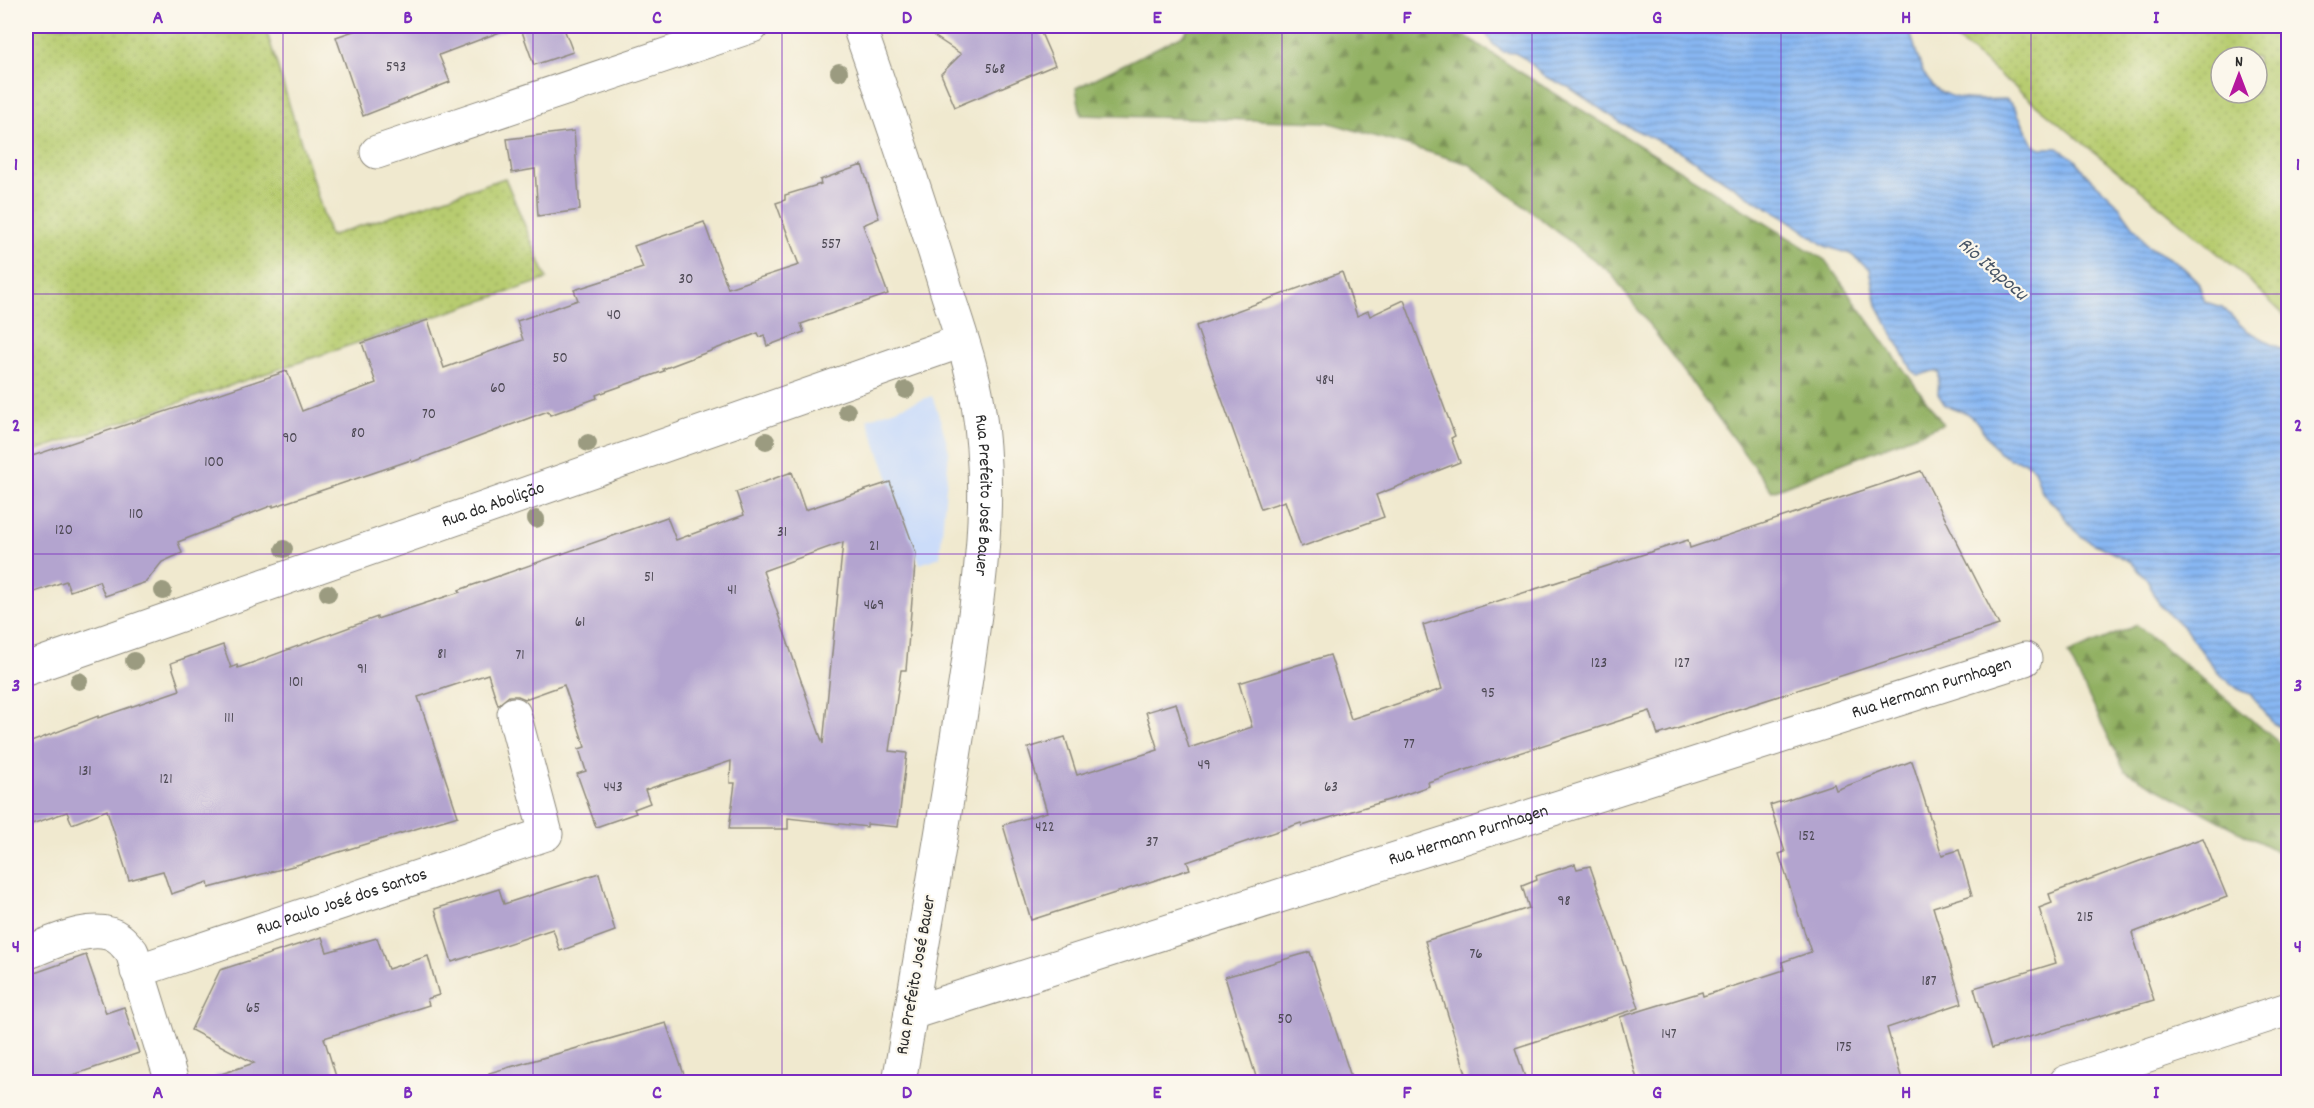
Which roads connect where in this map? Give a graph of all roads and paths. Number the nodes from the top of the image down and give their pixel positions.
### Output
1 (752, 26) edge
2 (859, 26) edge
3 (377, 152) dead end
4 (962, 341) junction
5 (2025, 659) dead end
6 (26, 669) edge
7 (514, 714) dead end
8 (26, 953) edge
9 (137, 971) junction
10 (2289, 1009) edge
11 (911, 1013) junction
12 (172, 1083) edge
13 (899, 1083) edge
14 (2066, 1083) edge

1 - 3 street
2 - 4 street, Rua Prefeito José Bauer
4 - 6 street, Rua da Abolição
4 - 11 street, Rua Prefeito José Bauer
5 - 11 street, Rua Hermann Purnhagen
7 - 9 street, Rua Paulo José dos Santos
8 - 9 street
9 - 12 street
10 - 14 street
11 - 13 street, Rua Prefeito José Bauer

